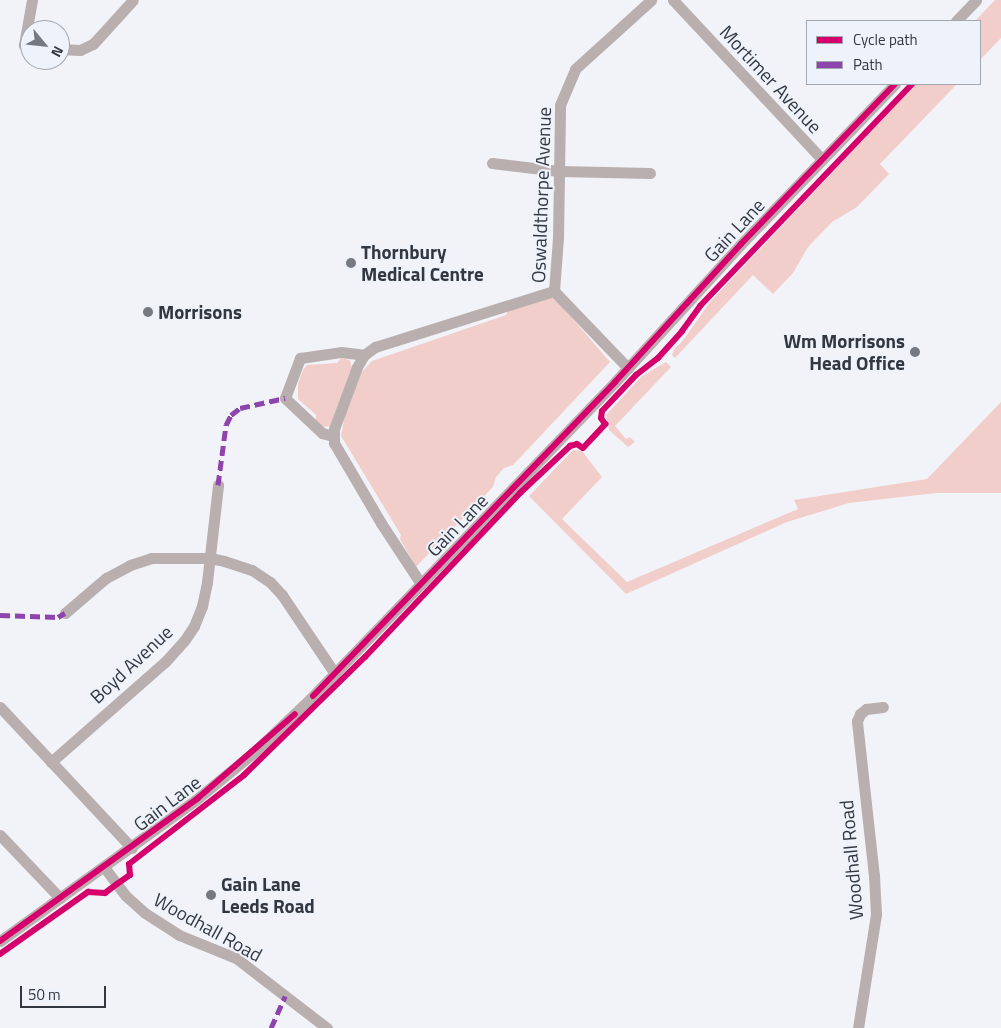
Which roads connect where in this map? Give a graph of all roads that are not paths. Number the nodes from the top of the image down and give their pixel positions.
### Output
1 (32, 0) edge
2 (133, 0) edge
3 (651, 0) edge
4 (673, 0) edge
5 (976, 0) edge
6 (28, 20) edge
7 (957, 20) edge
8 (70, 50) edge
9 (894, 85) edge
10 (822, 159) junction
11 (492, 164) dead end
12 (559, 170) junction
13 (650, 173) dead end
14 (554, 291) junction
15 (364, 355) junction
16 (628, 368) junction
17 (333, 436) junction
18 (218, 485) dead end
19 (210, 558) junction
20 (421, 584) junction
21 (65, 613) dead end
22 (334, 674) junction
23 (0, 707) edge
24 (883, 707) dead end
25 (51, 762) junction
26 (0, 835) edge
27 (132, 848) junction
28 (104, 867) junction
29 (60, 898) junction
30 (0, 941) edge
31 (327, 1028) edge
32 (858, 1028) edge

1 - 6 street
2 - 8 street
3 - 12 street, Oswaldthorpe Avenue
4 - 10 street, Mortimer Avenue
5 - 7 street
9 - 10 street, Gain Lane
10 - 16 street, Gain Lane
11 - 12 street
12 - 13 street
12 - 14 street, Oswaldthorpe Avenue
14 - 15 street
14 - 16 street, Oswaldthorpe Avenue
15 - 17 street
15 - 17 street
16 - 20 street, Gain Lane
17 - 20 street
18 - 19 street, Boyd Avenue
19 - 21 street
19 - 22 street
19 - 25 street, Boyd Avenue
20 - 22 street, Gain Lane
22 - 27 street, Gain Lane
23 - 25 street
24 - 32 street, Woodhall Road
25 - 27 street
26 - 29 street
27 - 28 street, Gain Lane
28 - 29 street, Gain Lane
28 - 31 street, Woodhall Road
29 - 30 street, Gain Lane

